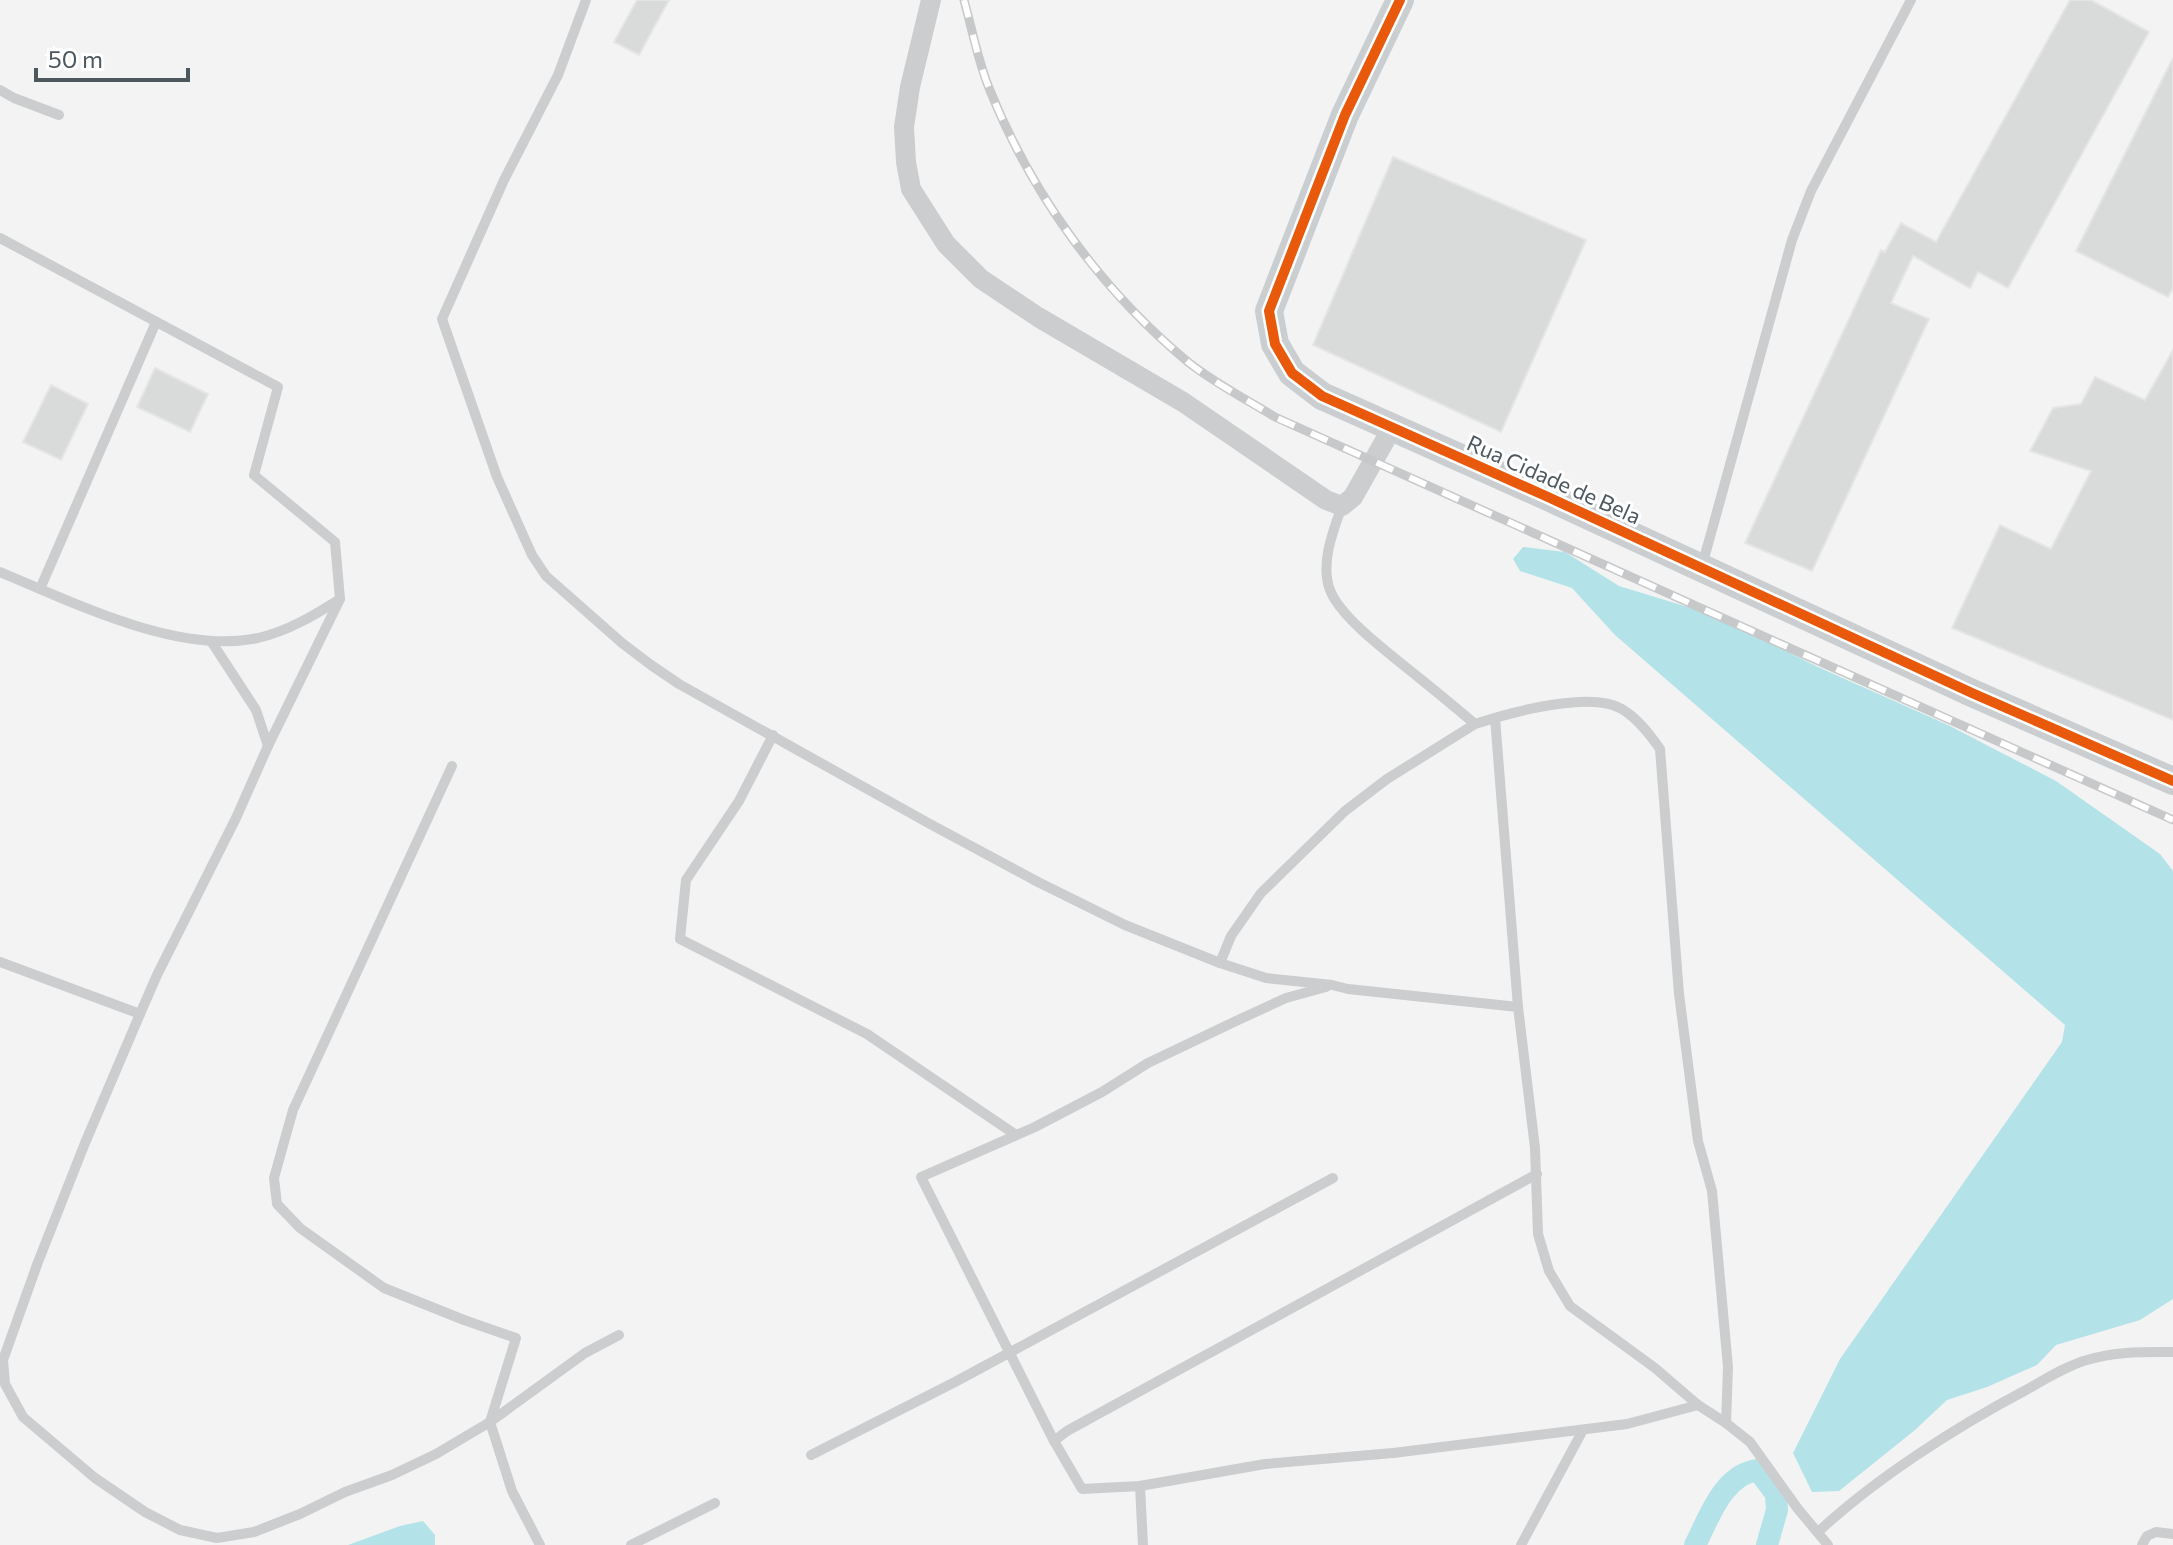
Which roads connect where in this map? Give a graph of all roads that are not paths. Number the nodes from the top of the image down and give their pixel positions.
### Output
1 (586, 0) edge
2 (931, 0) edge
3 (1400, 0) edge
4 (1911, 0) edge
5 (0, 90) edge
6 (59, 115) dead end
7 (0, 238) edge
8 (156, 322) junction
9 (1392, 428) junction
10 (1342, 506) junction
11 (1702, 568) junction
12 (0, 572) edge
13 (40, 589) junction
14 (340, 599) junction
15 (211, 641) junction
16 (1495, 718) junction
17 (1475, 724) junction
18 (773, 735) junction
19 (268, 746) junction
20 (452, 766) dead end
21 (2173, 781) edge
22 (0, 962) edge
23 (1220, 963) junction
24 (1332, 985) junction
25 (1518, 1007) junction
26 (140, 1014) junction
27 (1016, 1135) junction
28 (1537, 1174) junction
29 (1333, 1178) dead end
30 (619, 1335) dead end
31 (2173, 1352) edge
32 (1009, 1353) junction
33 (1698, 1405) junction
34 (490, 1422) junction
35 (1726, 1423) junction
36 (1583, 1430) junction
37 (1054, 1441) junction
38 (811, 1455) dead end
39 (1140, 1486) junction
40 (715, 1503) dead end
41 (1818, 1532) junction
42 (2173, 1534) edge
43 (540, 1545) edge
44 (631, 1545) edge
45 (1143, 1545) edge
46 (1521, 1545) edge
47 (1828, 1545) edge
48 (2142, 1545) edge

1 - 18 lane
2 - 10 street
3 - 9 street, Rua Cidade de Bela
4 - 11 lane
5 - 6 lane
7 - 8 lane
8 - 13 lane
8 - 14 lane
9 - 10 street
9 - 11 street, Rua Cidade de Bela
10 - 17 lane
11 - 21 street, Rua Cidade de Bela
12 - 13 lane
13 - 15 lane
14 - 15 lane
14 - 19 lane
15 - 19 lane
16 - 17 lane
16 - 25 lane
16 - 35 lane
17 - 23 lane
18 - 23 lane
18 - 27 lane
19 - 26 lane
20 - 34 lane
22 - 26 lane
23 - 24 lane
24 - 25 lane
24 - 27 lane
25 - 28 lane
26 - 34 lane
27 - 32 lane
28 - 33 lane
28 - 37 lane
29 - 32 lane
30 - 34 lane
31 - 41 lane
32 - 37 lane
32 - 38 lane
33 - 35 lane
33 - 36 lane
34 - 43 lane
35 - 41 lane
36 - 39 lane
36 - 46 lane
37 - 39 lane
39 - 45 lane
40 - 44 lane
41 - 47 lane
42 - 48 lane

